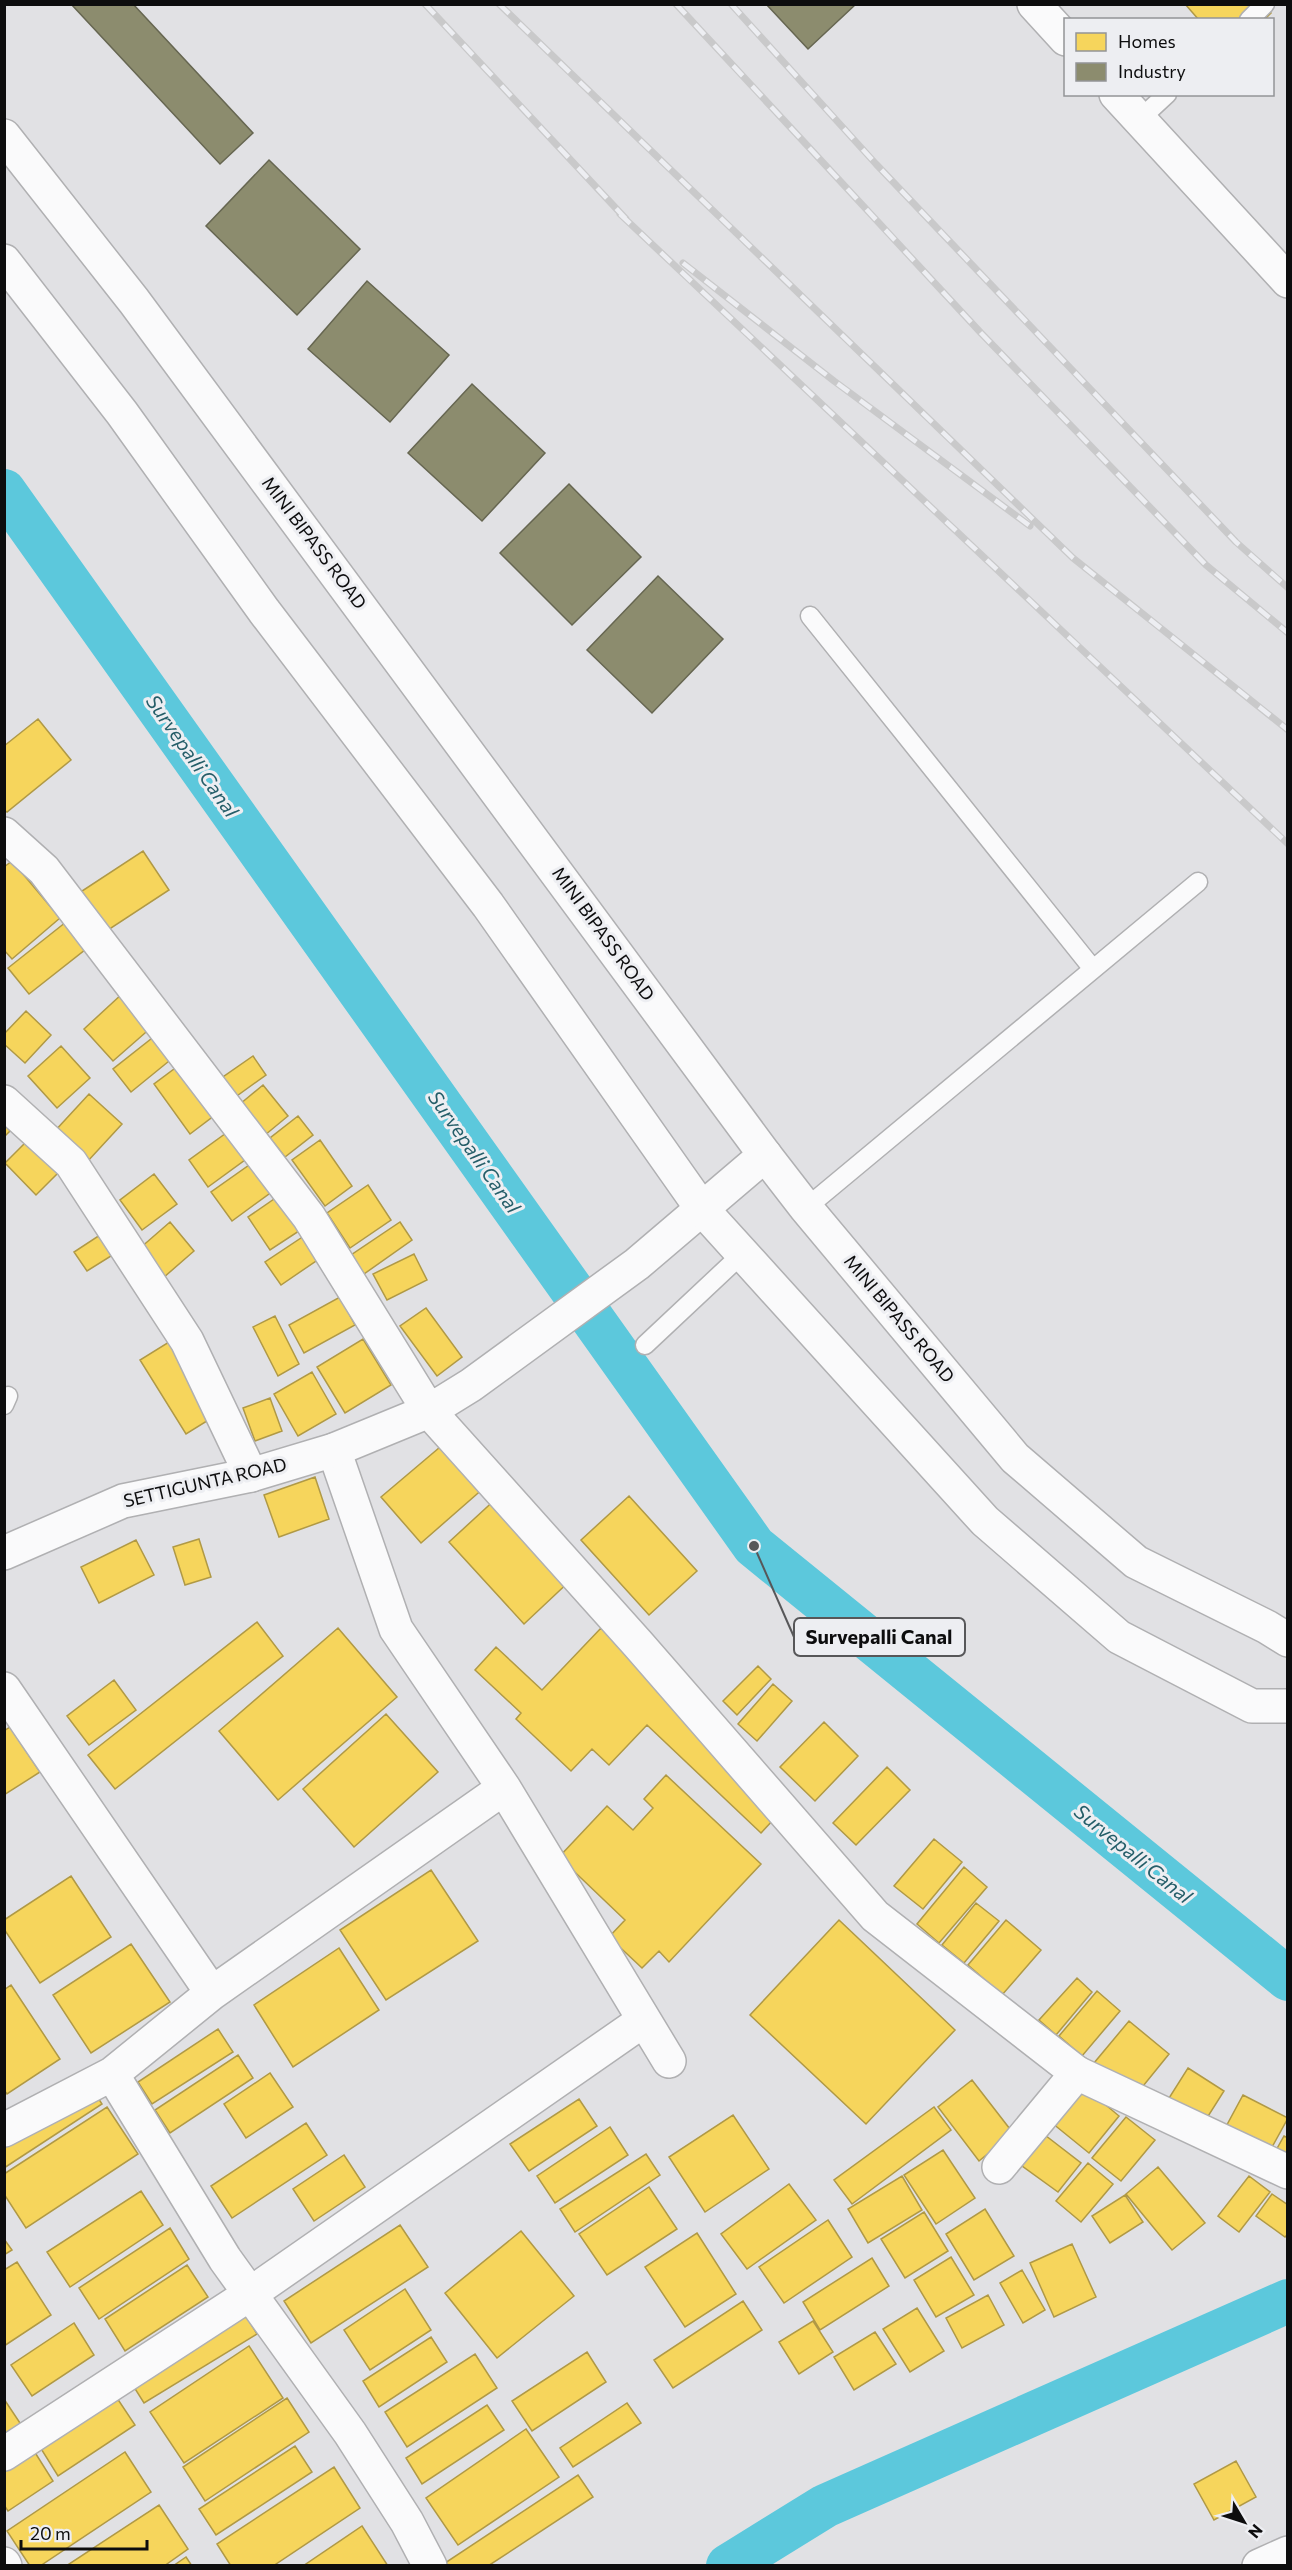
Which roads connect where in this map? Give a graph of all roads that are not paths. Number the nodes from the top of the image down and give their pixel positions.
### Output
1 (1265, 4) edge
2 (1251, 18) edge
3 (1118, 96) edge
4 (1165, 96) edge
5 (1139, 120) junction
6 (4, 136) edge
7 (4, 261) edge
8 (1287, 281) edge
9 (810, 616) dead end
10 (4, 834) edge
11 (1198, 882) dead end
12 (1093, 969) junction
13 (4, 1102) edge
14 (765, 1155) junction
15 (806, 1208) junction
16 (702, 1209) junction
17 (742, 1254) junction
18 (645, 1345) dead end
19 (429, 1411) junction
20 (334, 1450) junction
21 (251, 1475) junction
22 (4, 1553) edge
23 (1287, 1640) edge
24 (4, 1689) edge
25 (1287, 1706) edge
26 (504, 1788) junction
27 (212, 1993) junction
28 (644, 2020) junction
29 (669, 2061) dead end
30 (1077, 2073) junction
31 (111, 2074) junction
32 (4, 2130) edge
33 (999, 2166) dead end
34 (1287, 2172) edge
35 (250, 2294) junction
36 (4, 2454) edge
37 (1287, 2553) edge
38 (430, 2565) edge
39 (1259, 2565) edge

1 - 2 lane
3 - 5 street
4 - 5 lane
5 - 8 street
6 - 14 street, MINI BIPASS ROAD
7 - 16 street
9 - 12 lane
10 - 19 street
11 - 12 lane
12 - 15 lane
13 - 21 street
14 - 15 street, MINI BIPASS ROAD
14 - 16 street, SETTIGUNTA ROAD
15 - 23 street, MINI BIPASS ROAD
16 - 17 street
16 - 19 street, SETTIGUNTA ROAD
17 - 18 lane
17 - 25 street
19 - 20 street, SETTIGUNTA ROAD
19 - 30 street
20 - 21 street, SETTIGUNTA ROAD
20 - 26 street
21 - 22 street, SETTIGUNTA ROAD
24 - 27 street
26 - 27 street
26 - 28 street
27 - 31 street
28 - 29 street
28 - 35 street
30 - 33 street
30 - 34 street
31 - 32 street
31 - 35 street
35 - 36 street
35 - 38 street
37 - 39 street

